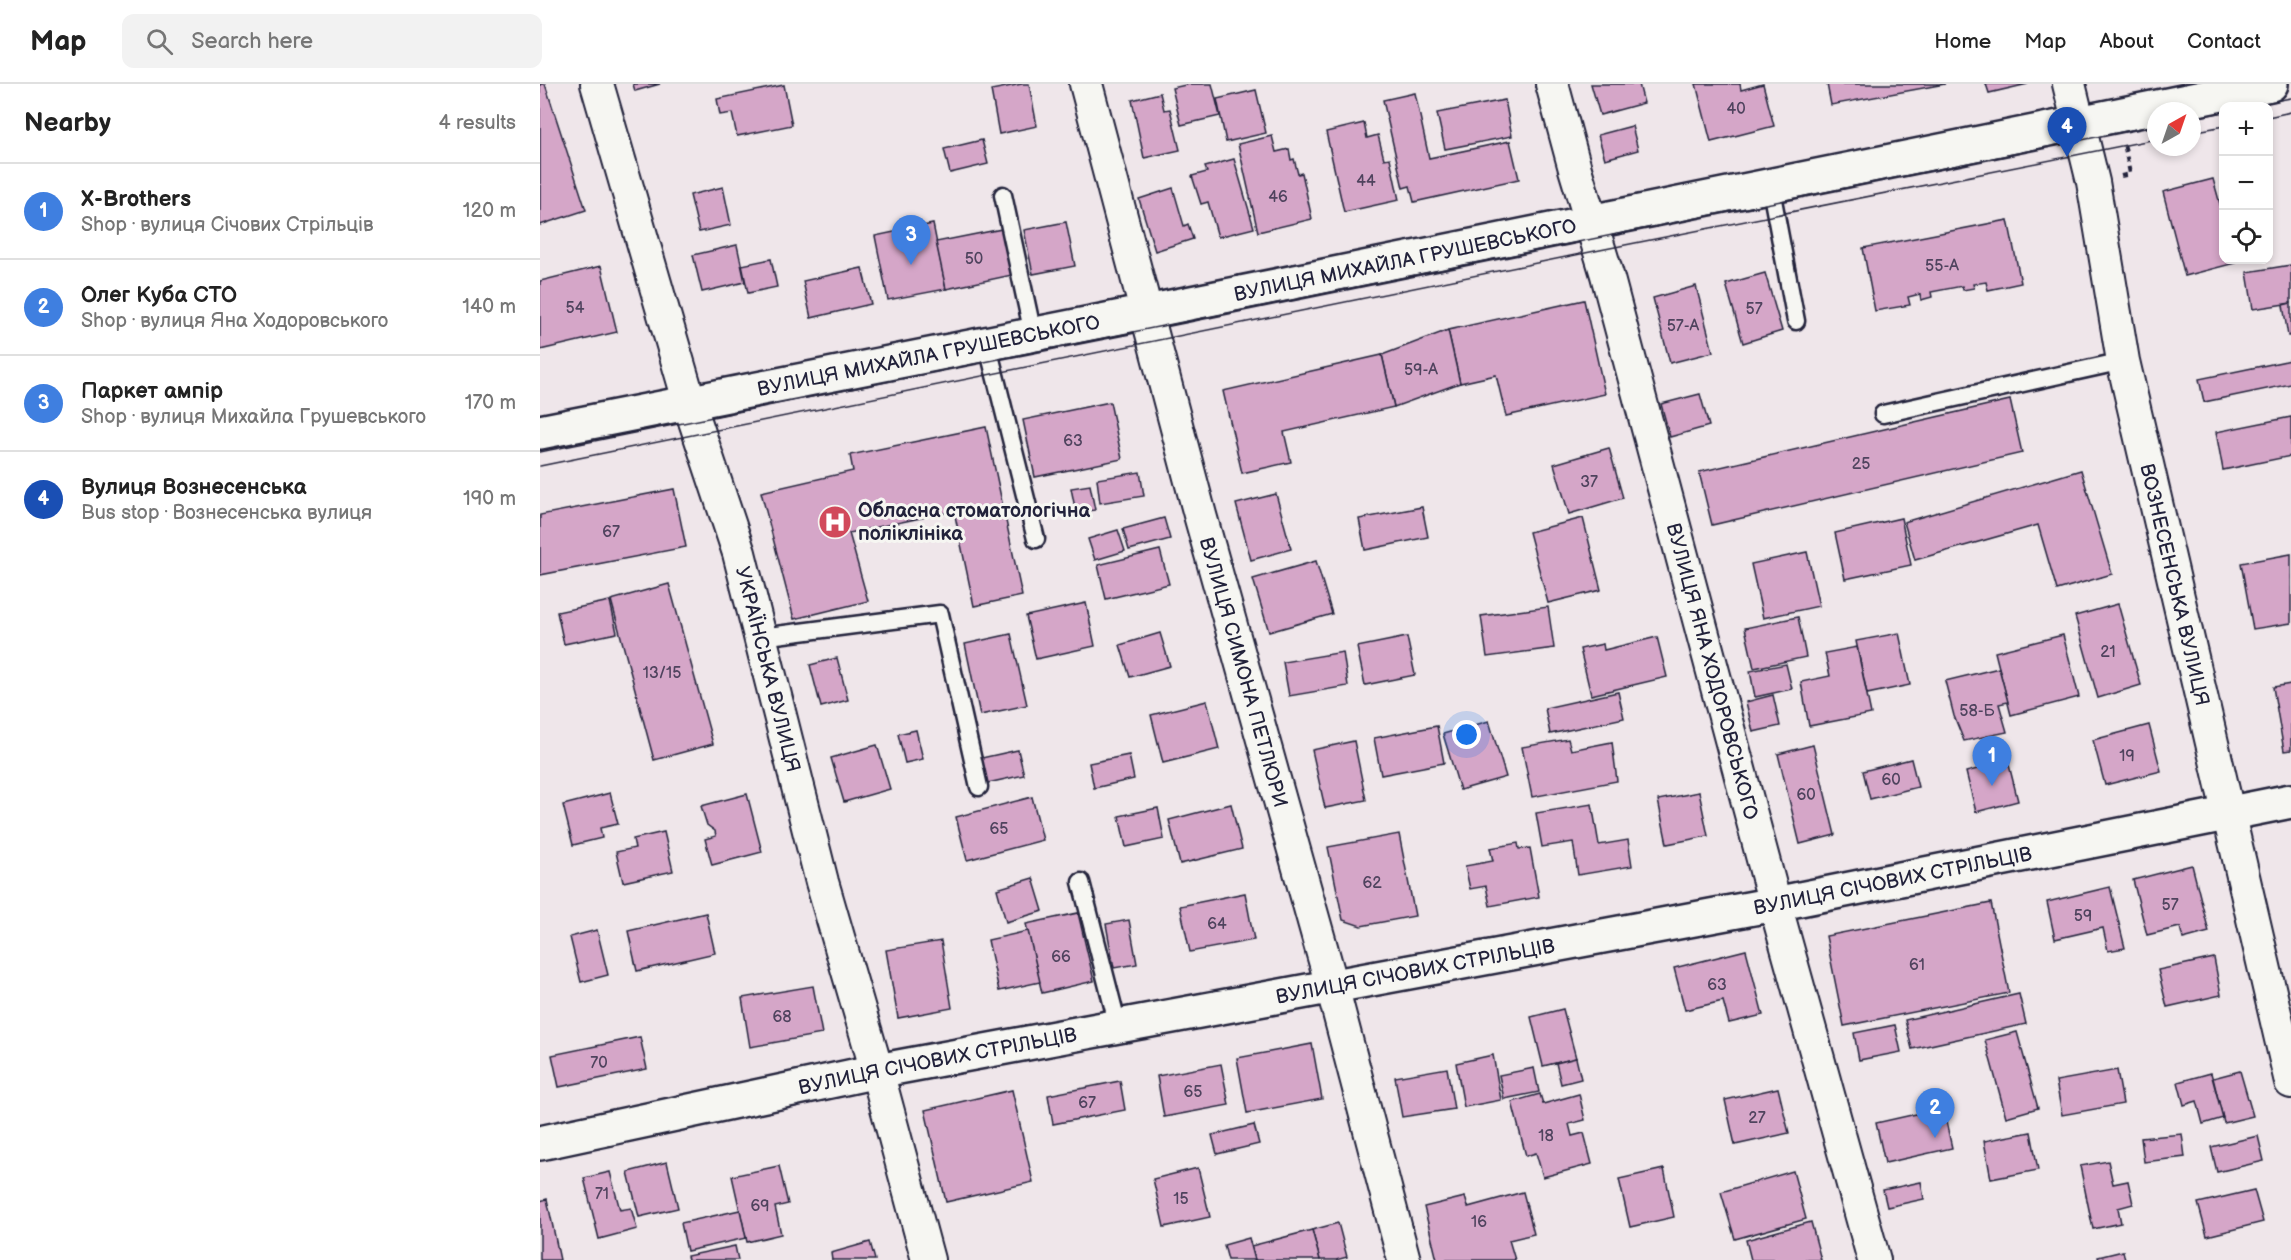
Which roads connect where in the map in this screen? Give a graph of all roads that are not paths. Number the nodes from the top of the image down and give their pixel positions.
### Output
1 (597, 84) edge
2 (1086, 84) edge
3 (1552, 84) edge
4 (2069, 84) edge
5 (2271, 84) edge
6 (2079, 122) junction
7 (1770, 184) junction
8 (1003, 195) dead end
9 (1591, 220) junction
10 (1147, 312) junction
11 (1796, 321) dead end
12 (1033, 334) junction
13 (987, 343) junction
14 (2122, 361) junction
15 (689, 403) junction
16 (1883, 414) dead end
17 (540, 432) edge
18 (1036, 539) dead end
19 (761, 637) junction
20 (979, 787) dead end
21 (2291, 801) edge
22 (2228, 813) junction
23 (1081, 882) dead end
24 (1775, 904) junction
25 (1332, 986) junction
26 (1118, 1026) junction
27 (877, 1071) junction
28 (2291, 1082) edge
29 (540, 1143) edge
30 (928, 1260) edge
31 (1404, 1260) edge
32 (1874, 1260) edge

1 - 15 street, УКРАЇНСЬКА ВУЛИЦЯ
2 - 10 street, ВУЛИЦЯ СИМОНА ПЕТЛЮРИ
3 - 9 street, ВУЛИЦЯ ЯНА ХОДОРОВСЬКОГО
4 - 6 street, ВОЗНЕСЕНСЬКА ВУЛИЦЯ
5 - 6 main road, ВУЛИЦЯ МИХАЙЛА ГРУШЕВСЬКОГО
6 - 7 main road, ВУЛИЦЯ МИХАЙЛА ГРУШЕВСЬКОГО
6 - 14 street, ВОЗНЕСЕНСЬКА ВУЛИЦЯ
7 - 9 main road, ВУЛИЦЯ МИХАЙЛА ГРУШЕВСЬКОГО
7 - 11 lane
8 - 12 lane
9 - 10 main road, ВУЛИЦЯ МИХАЙЛА ГРУШЕВСЬКОГО
9 - 24 street, ВУЛИЦЯ ЯНА ХОДОРОВСЬКОГО
10 - 12 main road, ВУЛИЦЯ МИХАЙЛА ГРУШЕВСЬКОГО
10 - 25 street, ВУЛИЦЯ СИМОНА ПЕТЛЮРИ
12 - 13 main road, ВУЛИЦЯ МИХАЙЛА ГРУШЕВСЬКОГО
13 - 15 main road, ВУЛИЦЯ МИХАЙЛА ГРУШЕВСЬКОГО
13 - 18 lane
14 - 16 lane
14 - 22 street, ВОЗНЕСЕНСЬКА ВУЛИЦЯ
15 - 17 main road, ВУЛИЦЯ МИХАЙЛА ГРУШЕВСЬКОГО
15 - 19 street, УКРАЇНСЬКА ВУЛИЦЯ
19 - 20 lane
19 - 27 street, УКРАЇНСЬКА ВУЛИЦЯ
21 - 22 main road, ВУЛИЦЯ СІЧОВИХ СТРІЛЬЦІВ
22 - 24 main road, ВУЛИЦЯ СІЧОВИХ СТРІЛЬЦІВ
22 - 28 street, ВОЗНЕСЕНСЬКА ВУЛИЦЯ
23 - 26 lane
24 - 25 main road, ВУЛИЦЯ СІЧОВИХ СТРІЛЬЦІВ
24 - 32 street, ВУЛИЦЯ ЯНА ХОДОРОВСЬКОГО
25 - 26 main road, ВУЛИЦЯ СІЧОВИХ СТРІЛЬЦІВ
25 - 31 street, ВУЛИЦЯ СИМОНА ПЕТЛЮРИ
26 - 27 main road, ВУЛИЦЯ СІЧОВИХ СТРІЛЬЦІВ
27 - 29 main road, ВУЛИЦЯ СІЧОВИХ СТРІЛЬЦІВ
27 - 30 street, УКРАЇНСЬКА ВУЛИЦЯ

